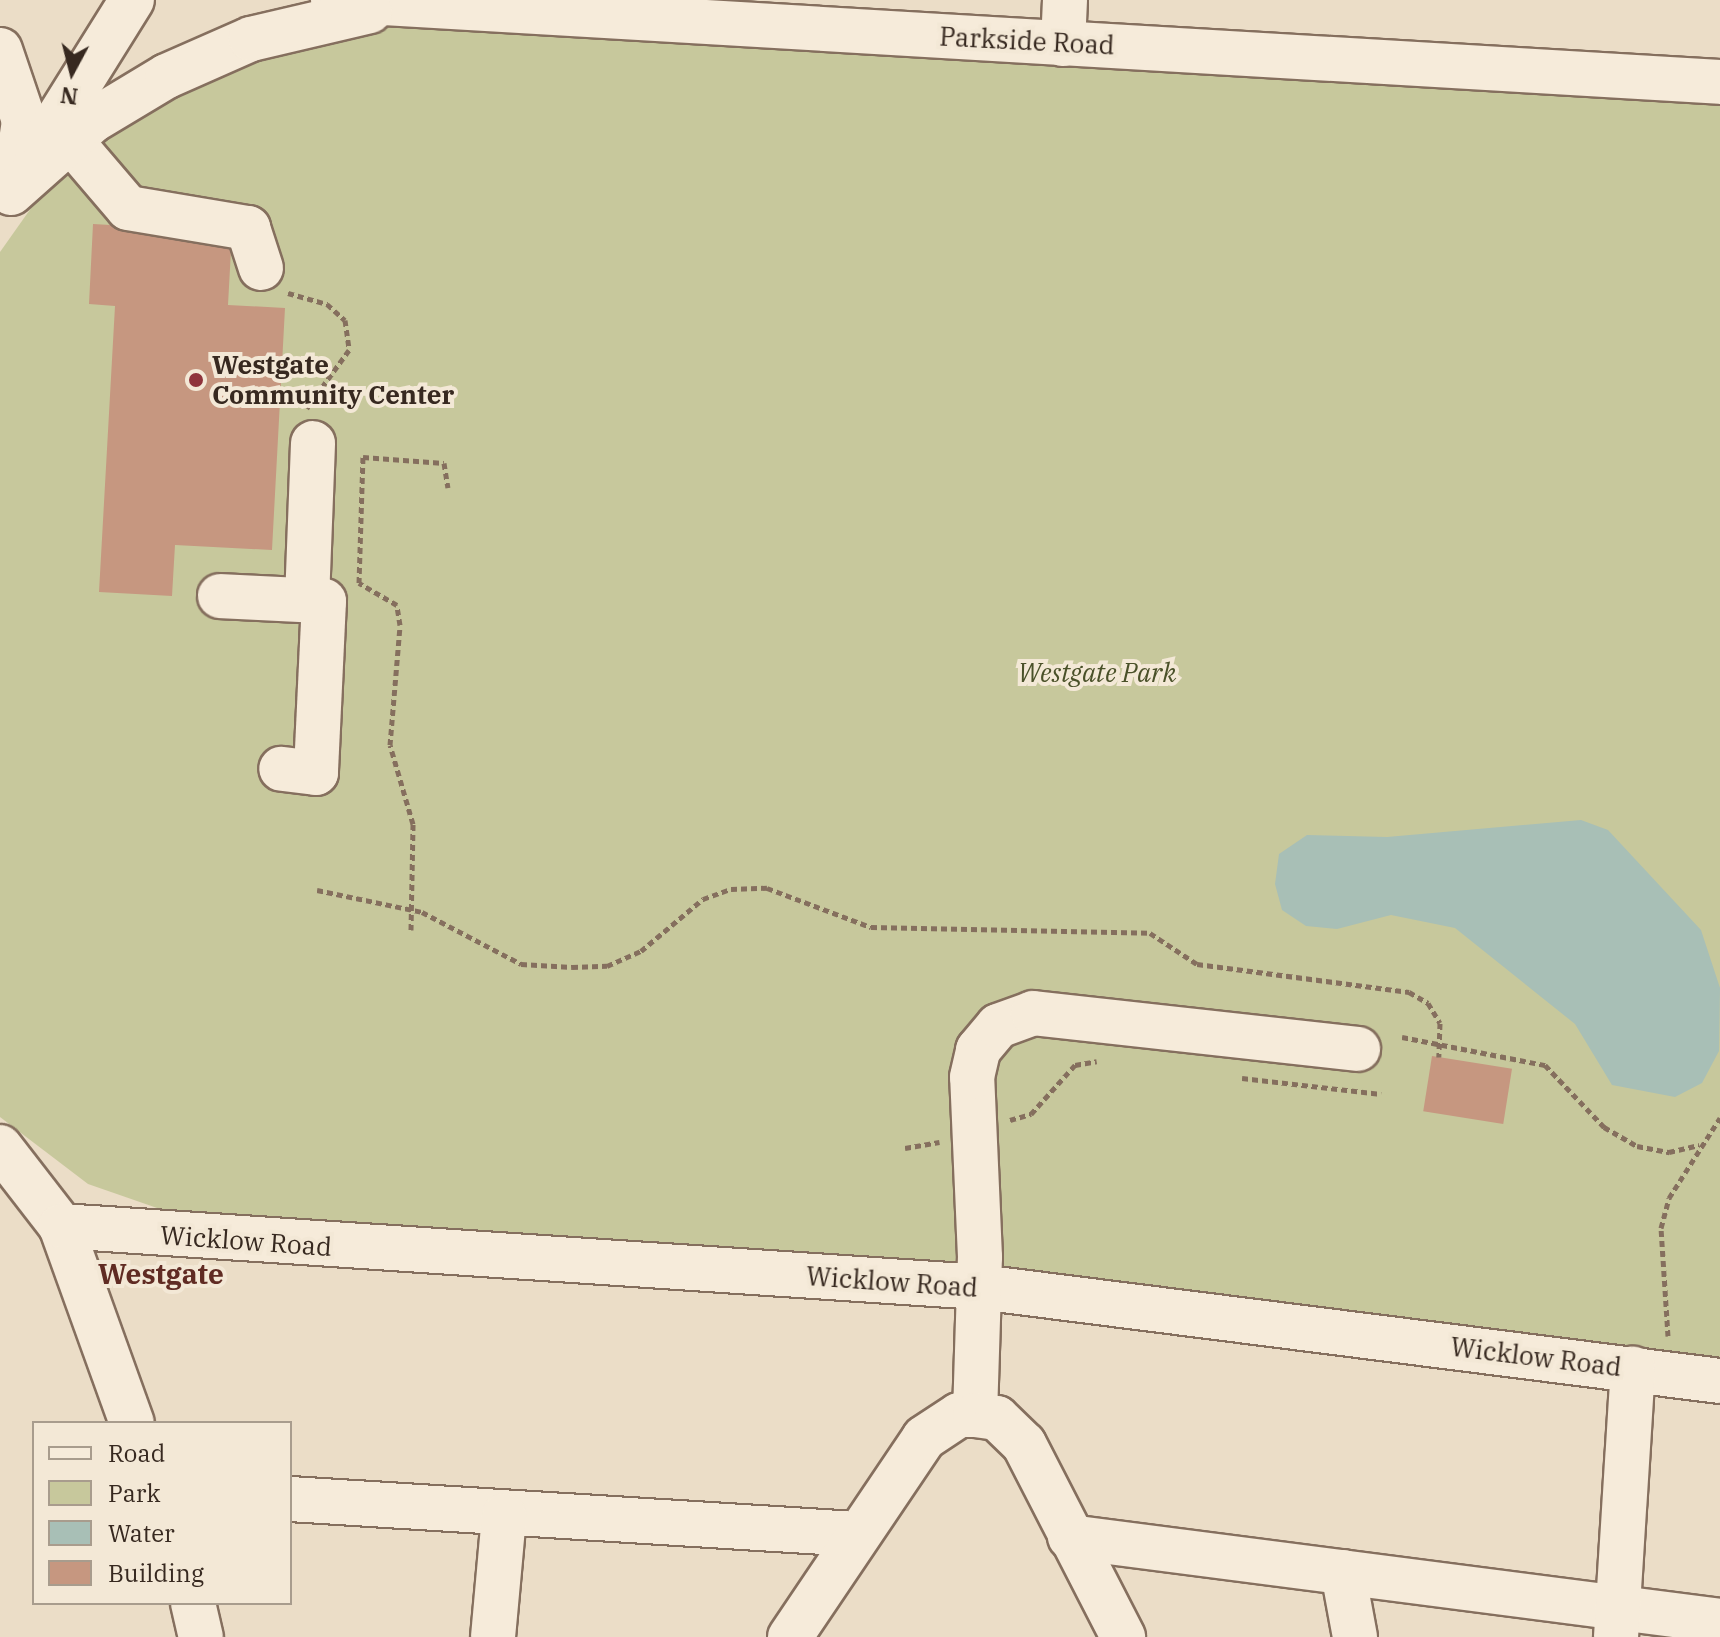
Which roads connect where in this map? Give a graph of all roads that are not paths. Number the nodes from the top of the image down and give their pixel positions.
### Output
1 (132, 0) edge
2 (333, 0) edge
3 (1065, 0) edge
4 (417, 5) junction
5 (1063, 44) junction
6 (0, 50) edge
7 (1720, 82) edge
8 (70, 140) junction
9 (6, 202) edge
10 (269, 280) road end
11 (313, 443) road end
12 (220, 596) dead end
13 (307, 600) junction
14 (281, 769) dead end
15 (1358, 1049) dead end
16 (0, 1147) edge
17 (61, 1226) junction
18 (980, 1287) junction
19 (1650, 1359) junction
20 (1720, 1381) edge
21 (975, 1415) junction
22 (131, 1421) edge
23 (292, 1499) edge
24 (504, 1515) junction
25 (856, 1534) junction
26 (1070, 1537) junction
27 (1343, 1572) junction
28 (193, 1605) edge
29 (1720, 1621) edge
30 (1617, 1622) edge
31 (201, 1637) edge
32 (493, 1637) edge
33 (790, 1637) edge
34 (1123, 1637) edge
35 (1355, 1637) edge

1 - 9 street
2 - 4 street, Parkside Road
3 - 5 street
4 - 5 street, Parkside Road
4 - 8 street
5 - 7 street, Parkside Road
6 - 9 street
8 - 9 street
8 - 10 street
11 - 13 street
12 - 13 street
13 - 14 street
15 - 18 street
16 - 17 street
17 - 18 street, Wicklow Road
17 - 22 street
18 - 19 street, Wicklow Road
18 - 21 street
19 - 20 street, Wicklow Road
19 - 30 street
21 - 25 street
21 - 26 street
23 - 24 street
24 - 25 street
24 - 32 street
25 - 33 street
26 - 27 street
26 - 34 street
27 - 30 street
27 - 35 street
28 - 31 street
29 - 30 street

